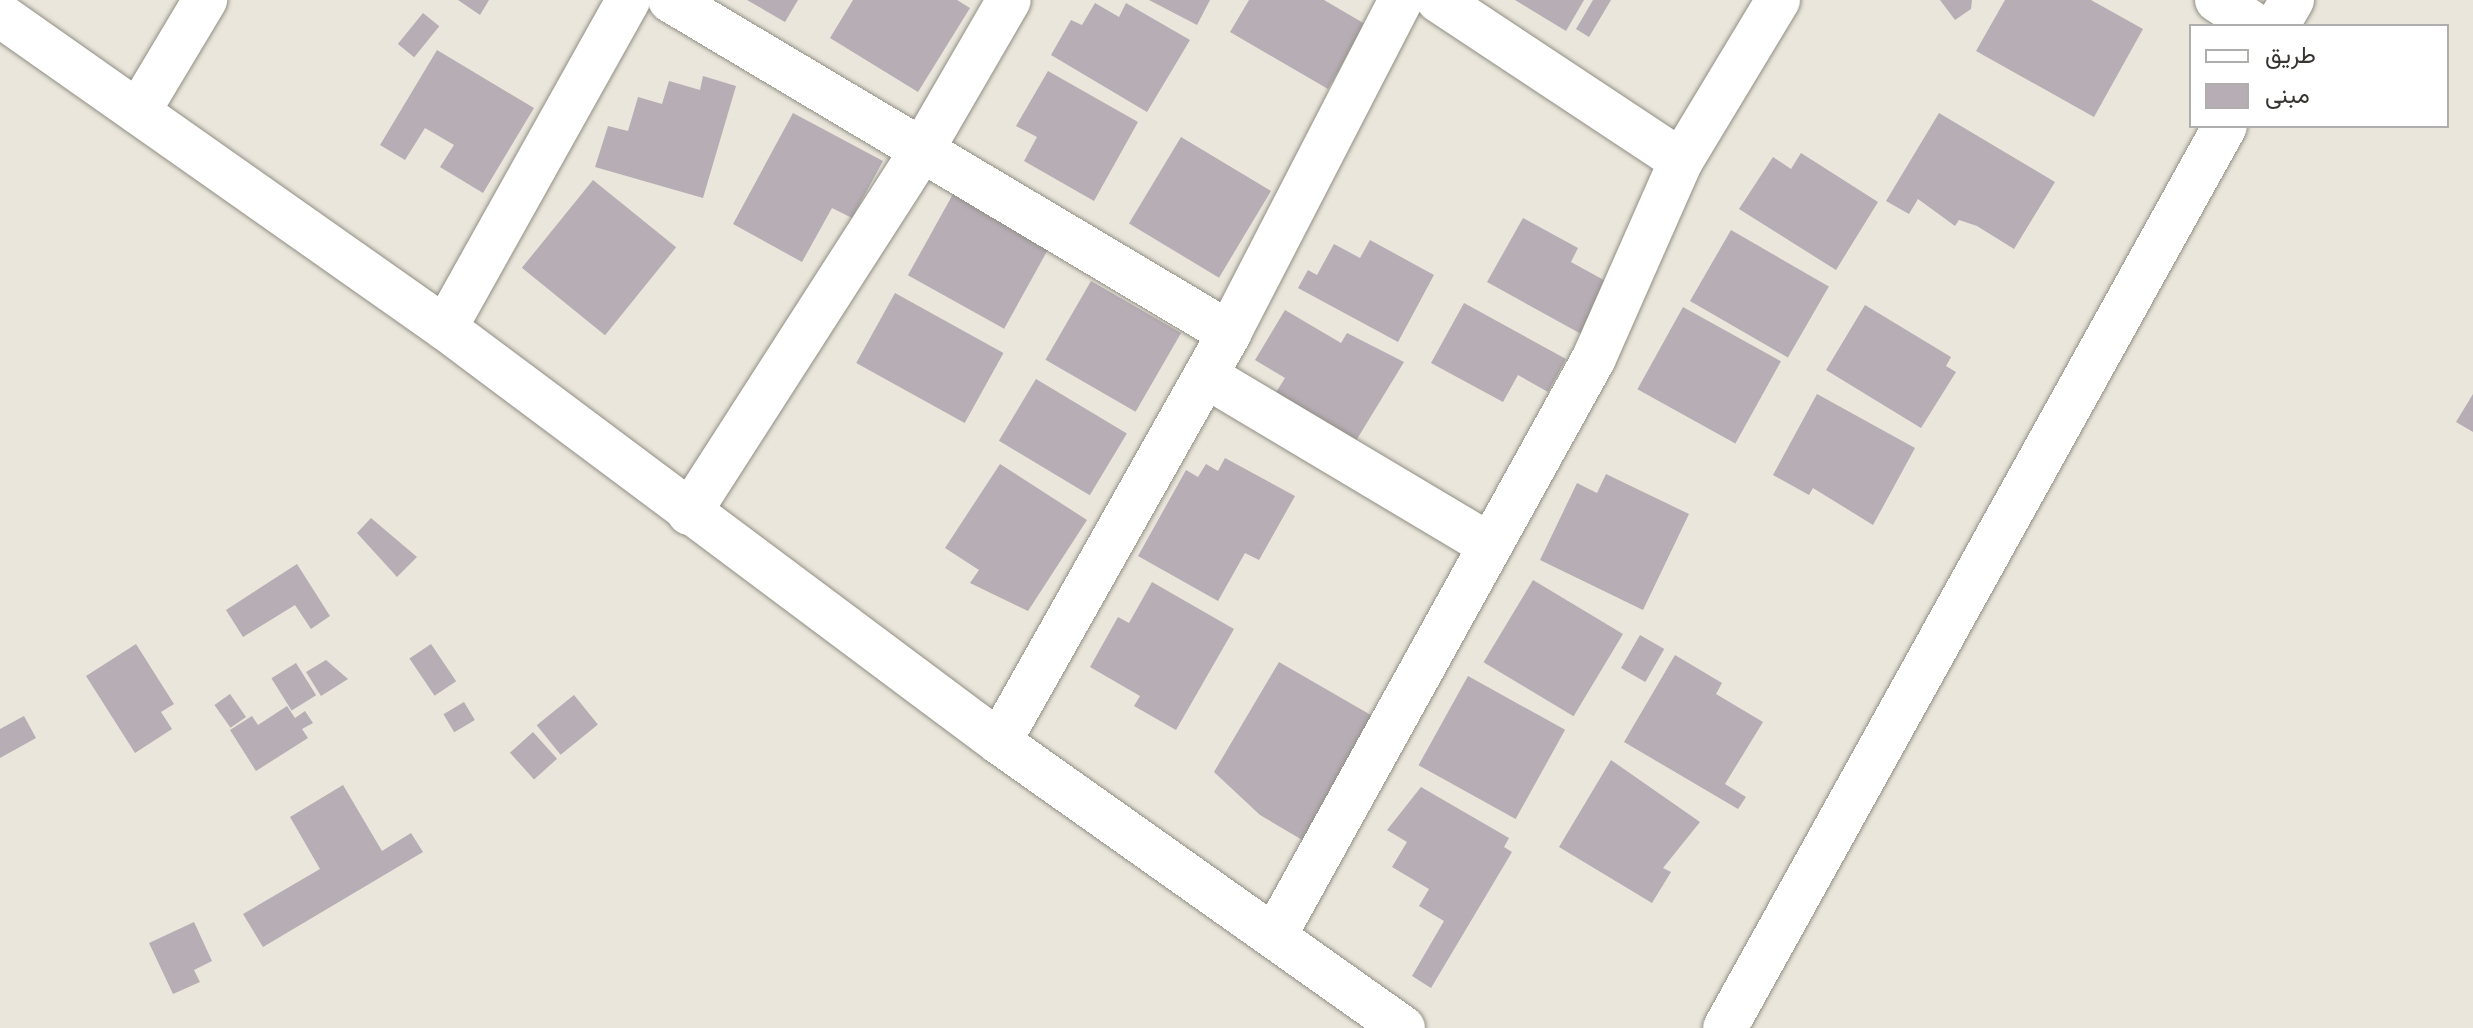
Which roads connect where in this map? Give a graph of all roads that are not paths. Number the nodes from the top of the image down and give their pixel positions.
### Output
1 (205, 0) edge
2 (628, 0) edge
3 (670, 0) edge
4 (1009, 0) edge
5 (1401, 0) edge
6 (1438, 0) edge
7 (1778, 0) edge
8 (2217, 0) edge
9 (2292, 0) edge
10 (0, 15) edge
11 (2253, 24) edge
12 (2278, 24) edge
13 (138, 112) junction
14 (2224, 128) edge
15 (922, 150) junction
16 (1681, 161) junction
17 (445, 328) junction
18 (1229, 333) junction
19 (1206, 376) junction
20 (689, 513) junction
21 (1490, 545) junction
22 (999, 742) junction
23 (1275, 935) junction
24 (1403, 1028) edge
25 (1725, 1028) edge

1 - 13 street
2 - 17 street
3 - 15 street
4 - 15 street
5 - 18 street
6 - 16 street
7 - 16 street
8 - 11 street
9 - 12 street
10 - 13 street
13 - 17 street
14 - 25 street
15 - 18 street
15 - 20 street
16 - 21 street
17 - 20 street
18 - 19 street
19 - 21 street
19 - 22 street
20 - 22 street
21 - 23 street
22 - 23 street
23 - 24 street

